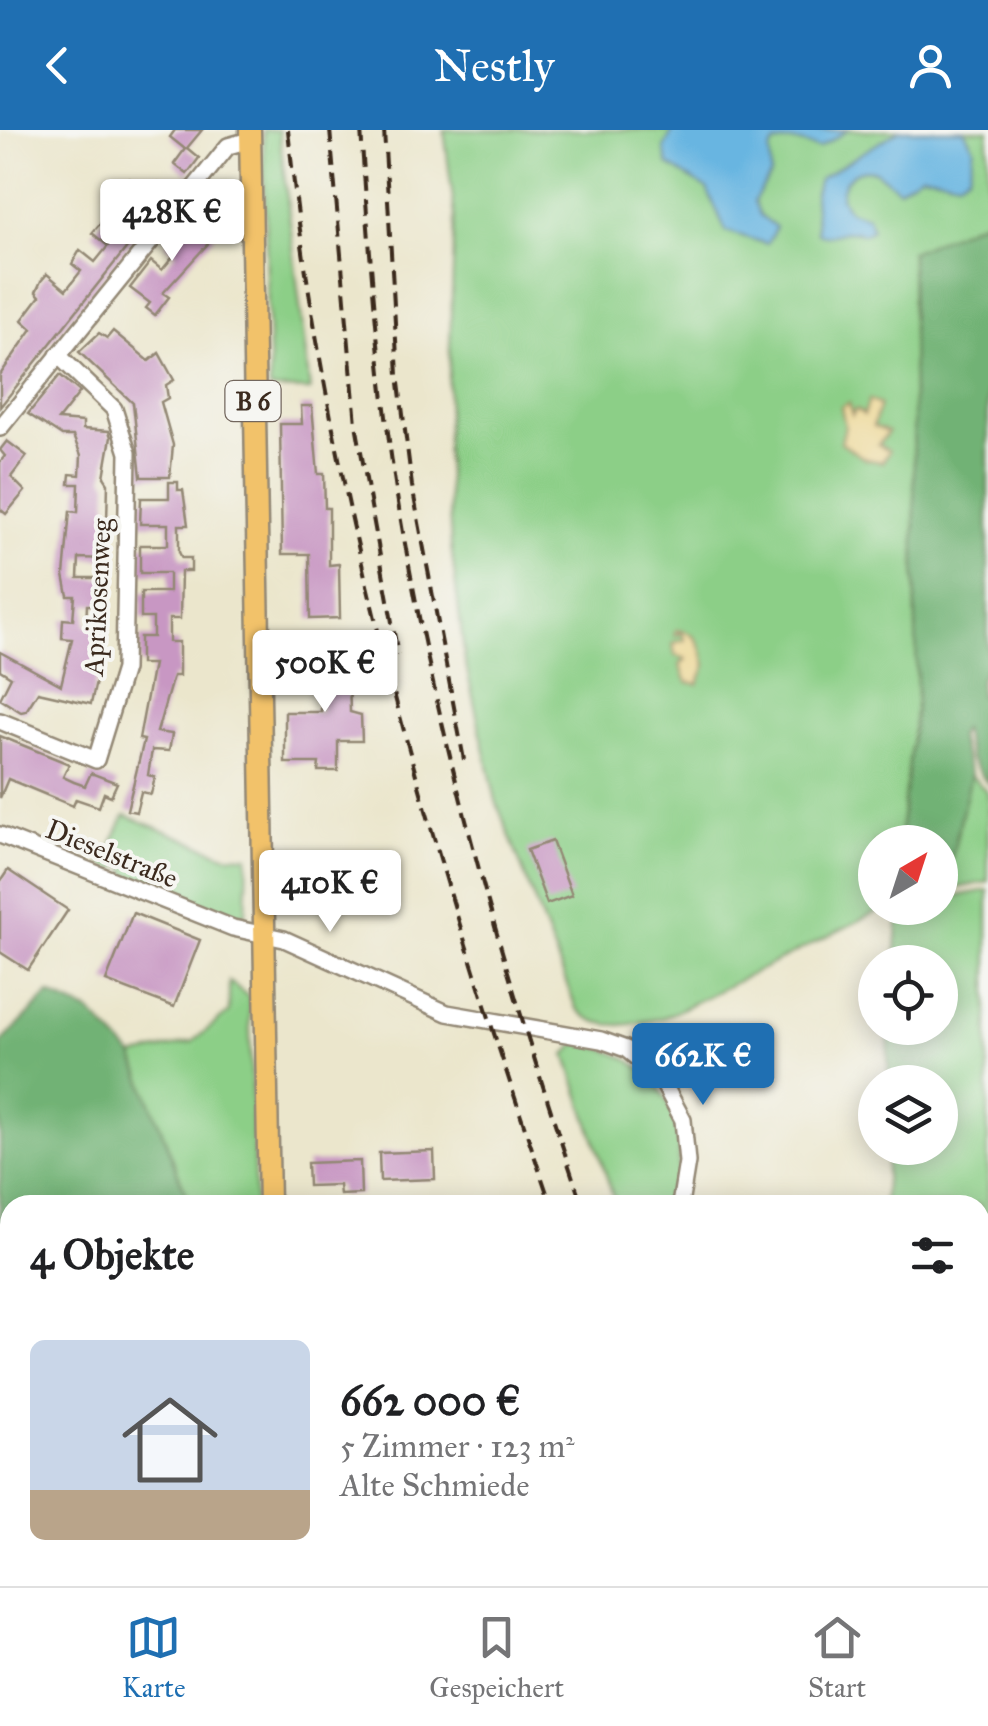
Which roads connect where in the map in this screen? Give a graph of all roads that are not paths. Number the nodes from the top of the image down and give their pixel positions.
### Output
1 (250, 135) edge
2 (58, 355) junction
3 (0, 428) edge
4 (0, 721) edge
5 (0, 835) edge
6 (263, 934) junction
7 (268, 1195) edge
8 (682, 1195) edge

1 - 2 street
1 - 6 main road, B 6
2 - 3 street
2 - 4 street, Aprikosenweg
5 - 6 street, Dieselstraße
6 - 7 main road, B 6
6 - 8 street, Dieselstraße

